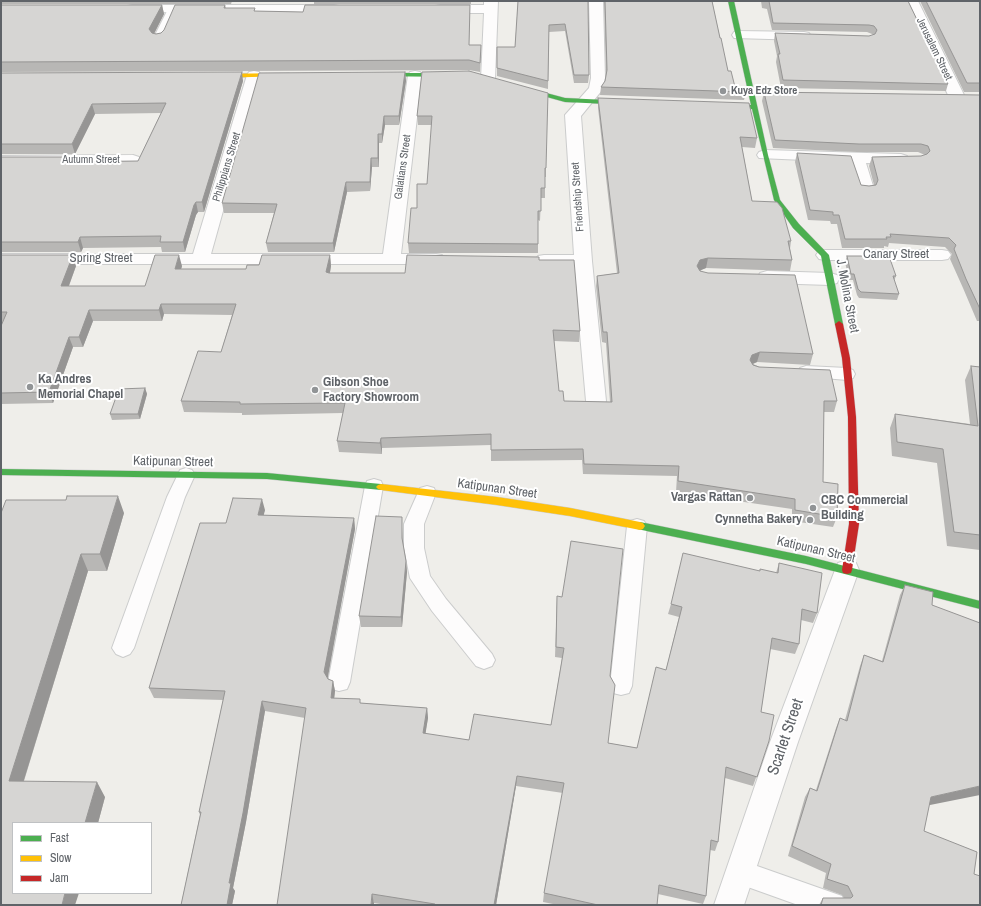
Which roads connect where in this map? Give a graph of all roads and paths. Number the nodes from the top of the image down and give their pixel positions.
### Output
1 (596, 1) edge
2 (731, 1) edge
3 (911, 1) edge
4 (491, 5) edge
5 (118, 9) edge
6 (173, 9) junction
7 (348, 9) edge
8 (428, 9) edge
9 (739, 35) junction
10 (814, 37) edge
11 (159, 39) edge
12 (300, 75) edge
13 (369, 75) edge
14 (415, 75) junction
15 (461, 75) edge
16 (207, 76) edge
17 (254, 76) junction
18 (489, 79) edge
19 (511, 85) edge
20 (768, 94) edge
21 (942, 97) edge
22 (957, 97) junction
23 (972, 98) edge
24 (753, 100) junction
25 (585, 102) junction
26 (639, 103) edge
27 (708, 105) edge
28 (765, 155) junction
29 (857, 159) junction
30 (133, 160) edge
31 (918, 160) edge
32 (1, 161) edge
33 (866, 189) edge
34 (825, 255) junction
35 (942, 255) dead end
36 (1, 259) edge
37 (200, 259) junction
38 (391, 259) junction
39 (452, 259) edge
40 (529, 260) edge
41 (583, 261) junction
42 (752, 277) edge
43 (830, 279) junction
44 (787, 371) edge
45 (847, 374) junction
46 (596, 401) edge
47 (1, 472) edge
48 (186, 475) junction
49 (374, 486) junction
50 (427, 493) junction
51 (637, 526) junction
52 (847, 570) junction
53 (980, 605) edge
54 (123, 648) dead end
55 (484, 660) dead end
56 (339, 682) dead end
57 (621, 686) dead end
58 (740, 872) junction
59 (729, 905) edge
60 (833, 905) edge

1 - 25 street, Friendship Street
2 - 9 street, J. Molina Street
3 - 22 street, Jerusalem Street
4 - 8 street
4 - 18 street
5 - 6 street
6 - 7 street
6 - 11 lane
9 - 10 street
9 - 24 street, J. Molina Street
12 - 17 street
13 - 14 street
14 - 15 street
14 - 38 street, Galatians Street
16 - 17 street
17 - 37 street, Philippians Street
19 - 25 street
20 - 24 street
21 - 22 street
22 - 23 street
24 - 27 street
24 - 28 street, J. Molina Street
25 - 26 street
25 - 41 street, Friendship Street
28 - 29 street
28 - 34 street, J. Molina Street
29 - 31 street
29 - 33 street
30 - 32 street, Autumn Street
34 - 35 street, Canary Street
34 - 43 street, J. Molina Street
36 - 37 street, Spring Street
37 - 38 street, Spring Street
38 - 39 street, Spring Street
40 - 41 street
41 - 46 street, Friendship Street
42 - 43 street
43 - 45 street, J. Molina Street
44 - 45 lane
45 - 52 street, J. Molina Street
47 - 48 street, Katipunan Street
48 - 49 street, Katipunan Street
48 - 54 lane
49 - 50 street, Katipunan Street
49 - 56 lane
50 - 51 street, Katipunan Street
50 - 55 lane
51 - 52 street, Katipunan Street
51 - 57 lane
52 - 53 street, Katipunan Street
52 - 58 street, Scarlet Street
58 - 59 street, Scarlet Street
58 - 60 lane

